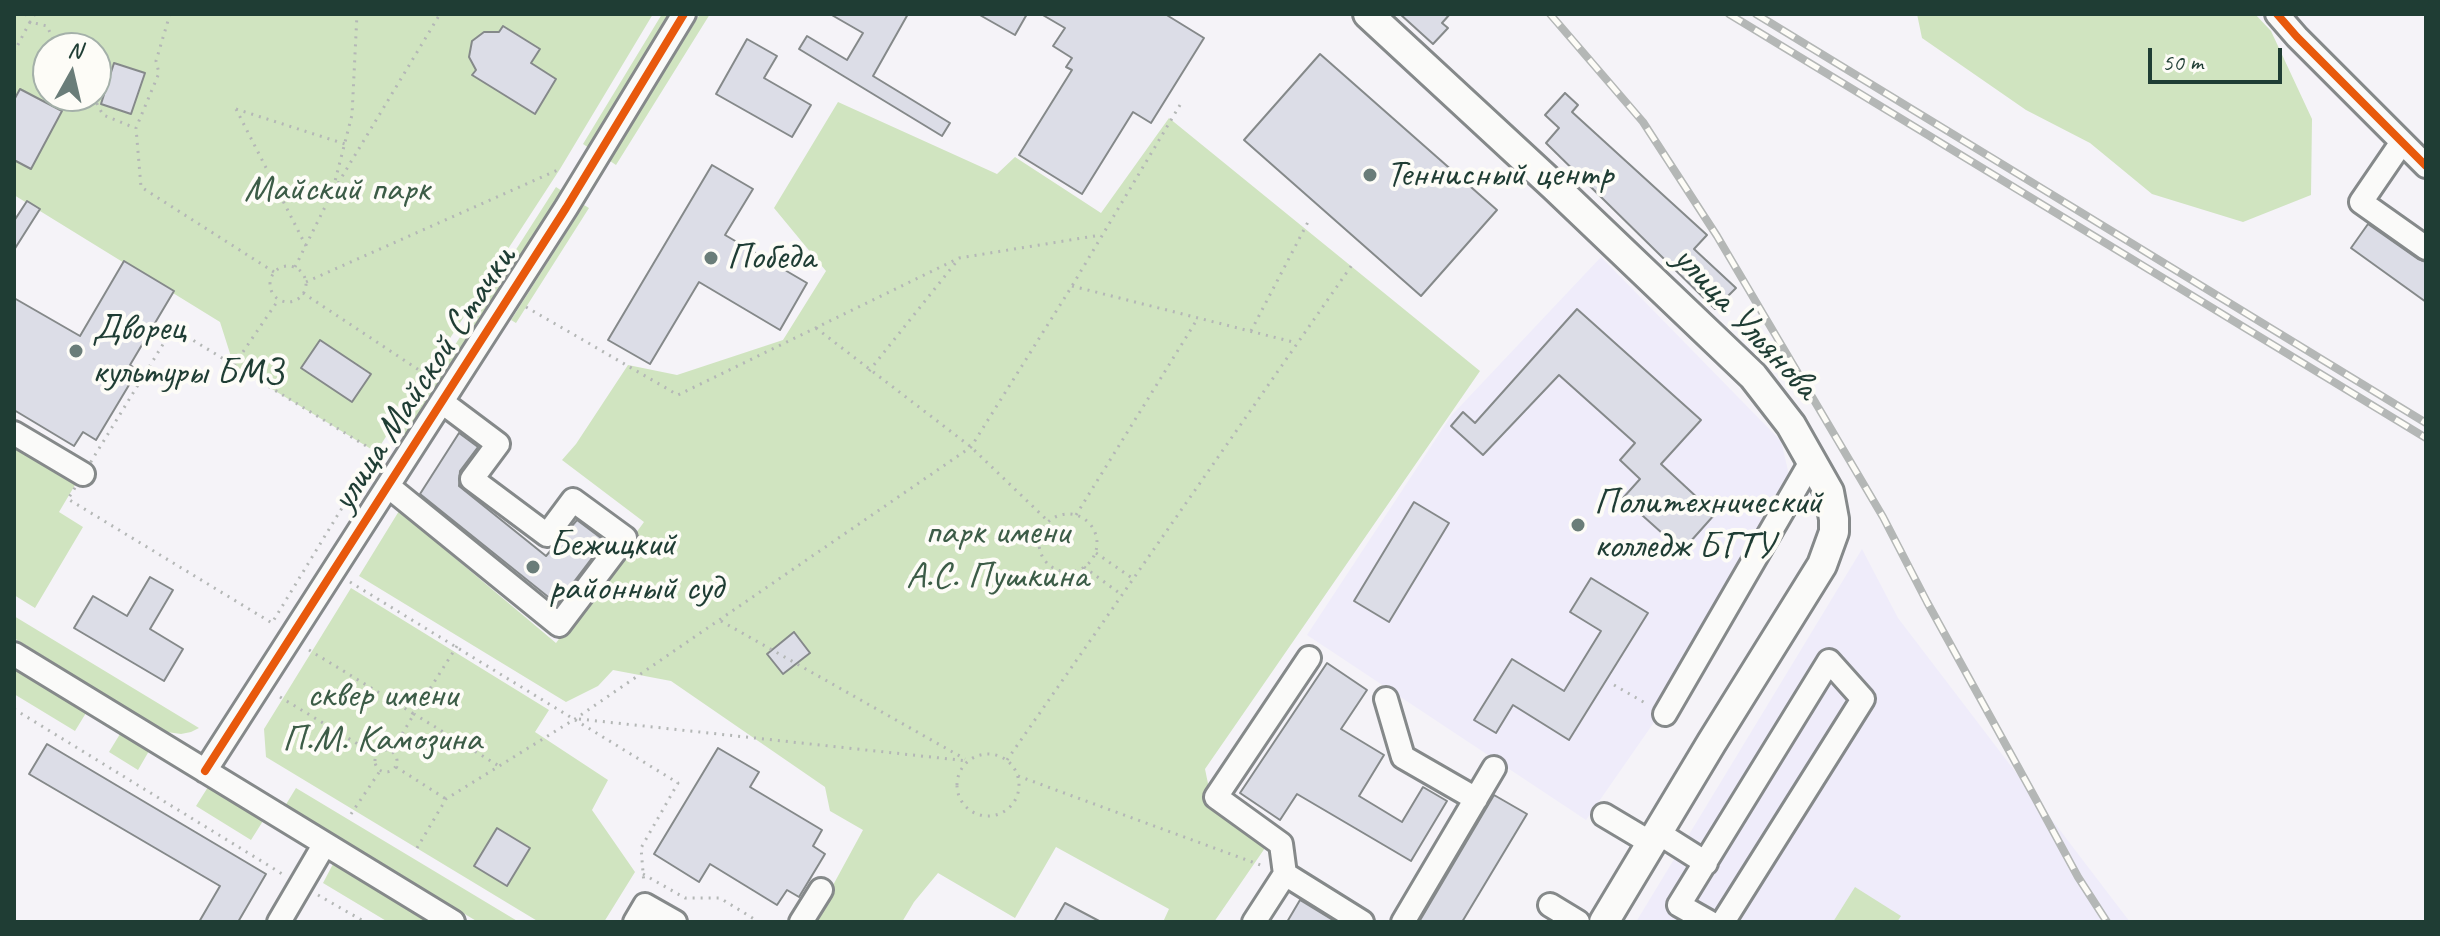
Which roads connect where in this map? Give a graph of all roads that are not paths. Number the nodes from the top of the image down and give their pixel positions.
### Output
1 (684, 14) edge
2 (1368, 14) edge
3 (2277, 14) edge
4 (2402, 142) junction
5 (2426, 166) edge
6 (2426, 248) edge
7 (442, 402) junction
8 (14, 433) edge
9 (1812, 460) junction
10 (83, 474) road end
11 (388, 486) junction
12 (14, 654) edge
13 (1309, 658) dead end
14 (1386, 699) dead end
15 (1665, 714) road end
16 (1494, 768) dead end
17 (205, 771) junction
18 (1476, 799) junction
19 (1604, 815) dead end
20 (1654, 838) junction
21 (324, 845) junction
22 (1706, 863) junction
23 (1285, 874) junction
24 (821, 890) dead end
25 (1550, 905) dead end
26 (640, 913) edge
27 (279, 922) edge
28 (453, 922) edge
29 (675, 922) edge
30 (801, 922) edge
31 (1254, 922) edge
32 (1362, 922) edge
33 (1403, 922) edge
34 (1578, 922) edge
35 (1604, 922) edge
36 (1709, 922) edge
37 (1723, 922) edge

1 - 7 street, улица Майской Стачки
2 - 9 main road, улица Ульянова
3 - 4 street
4 - 5 street
4 - 6 street
7 - 11 street, улица Майской Стачки
7 - 11 street
8 - 10 street
9 - 15 street
9 - 20 main road, улица Ульянова
11 - 17 street, улица Майской Стачки
12 - 17 street
13 - 23 street
14 - 18 street
16 - 18 street
17 - 21 street
18 - 33 street
19 - 20 street
20 - 22 street
20 - 35 main road, улица Ульянова
21 - 27 street
21 - 28 street
22 - 36 street
22 - 37 street
23 - 31 street
23 - 32 street
24 - 30 street
25 - 34 street
26 - 29 street

